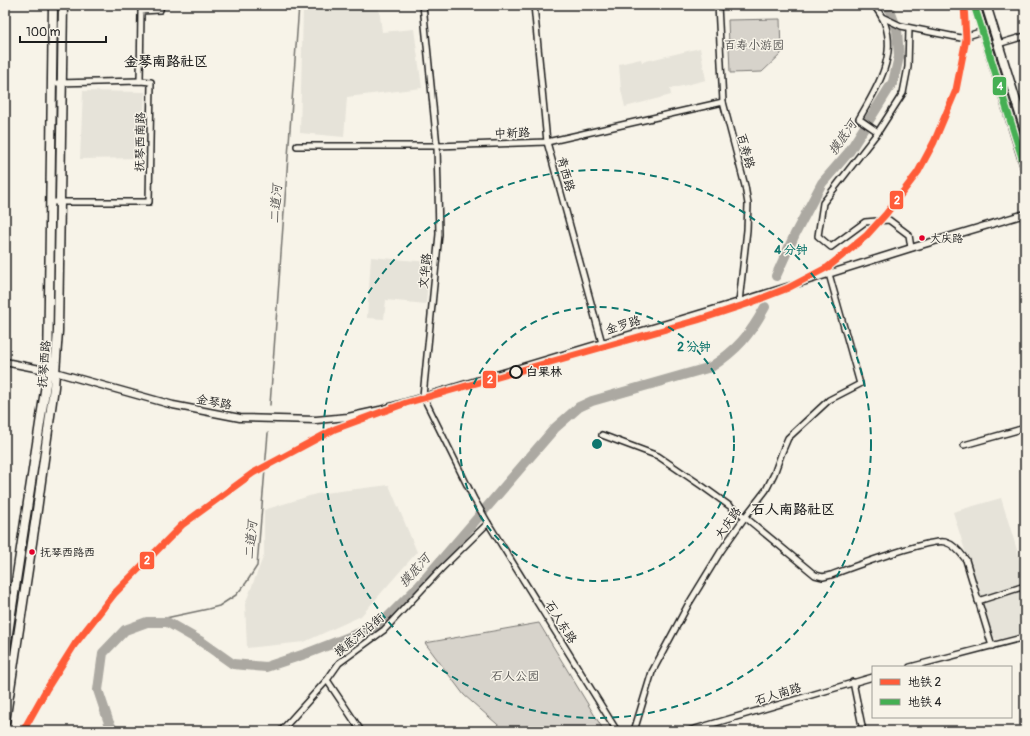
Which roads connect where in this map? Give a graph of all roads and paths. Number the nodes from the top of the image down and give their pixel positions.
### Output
1 (53, 5) edge
2 (63, 5) edge
3 (161, 5) edge
4 (422, 5) edge
5 (534, 5) edge
6 (718, 5) edge
7 (874, 5) edge
8 (975, 5) edge
9 (986, 5) edge
10 (884, 18) junction
11 (909, 28) junction
12 (982, 31) junction
13 (1025, 36) edge
14 (998, 44) junction
15 (140, 81) junction
16 (59, 83) junction
17 (723, 102) junction
18 (1025, 130) edge
19 (878, 132) junction
20 (547, 142) junction
21 (297, 146) dead end
22 (437, 146) junction
23 (1025, 167) edge
24 (57, 202) junction
25 (1025, 214) edge
26 (911, 248) junction
27 (829, 274) junction
28 (739, 302) junction
29 (602, 343) junction
30 (5, 362) edge
31 (52, 371) junction
32 (423, 396) junction
33 (1025, 428) edge
34 (602, 435) dead end
35 (964, 445) dead end
36 (745, 517) junction
37 (488, 523) junction
38 (1025, 586) edge
39 (5, 588) edge
40 (14, 589) junction
41 (978, 600) junction
42 (1025, 637) edge
43 (992, 646) junction
44 (5, 653) edge
45 (914, 666) edge
46 (872, 676) edge
47 (327, 680) junction
48 (852, 682) junction
49 (5, 722) edge
50 (281, 731) edge
51 (361, 731) edge
52 (617, 731) edge
53 (634, 731) edge
54 (688, 731) edge
55 (863, 731) edge

1 - 31 main road, 抚琴西路
2 - 16 main road, 抚琴西路
3 - 15 street
4 - 22 street, 文华路
5 - 20 street, 青西路
6 - 17 street, 百寿路
7 - 10 street
8 - 12 main road
9 - 14 main road
10 - 11 street
10 - 19 street
11 - 12 street
11 - 19 street
12 - 23 main road
13 - 14 street
14 - 18 main road
15 - 16 street
15 - 24 street, 抚琴西南路
16 - 24 main road, 抚琴西路
17 - 20 street, 中新路
17 - 28 street, 百寿路
19 - 26 street
20 - 22 street, 中新路
20 - 29 street, 青西路
21 - 22 street, 中新路
22 - 32 street, 文华路
24 - 31 main road, 抚琴西路
25 - 26 street
26 - 27 street
27 - 28 street, 金罗路
27 - 36 street, 大庆路
28 - 29 street, 金罗路
29 - 32 street, 金罗路
30 - 31 street, 金琴路
31 - 32 street, 金琴路
31 - 40 main road, 抚琴西路
31 - 49 main road, 抚琴西路
32 - 37 street
33 - 35 street
34 - 36 street
36 - 41 street
36 - 53 street, 大庆路
37 - 47 street, 摸底河沿街
37 - 52 street, 石人东路
38 - 41 street
39 - 40 street
40 - 44 main road, 抚琴西路
41 - 43 street
42 - 43 street
43 - 45 street
46 - 48 street, 石人南路
47 - 50 street, 摸底河沿街
47 - 51 street
48 - 54 street, 石人南路
48 - 55 street

